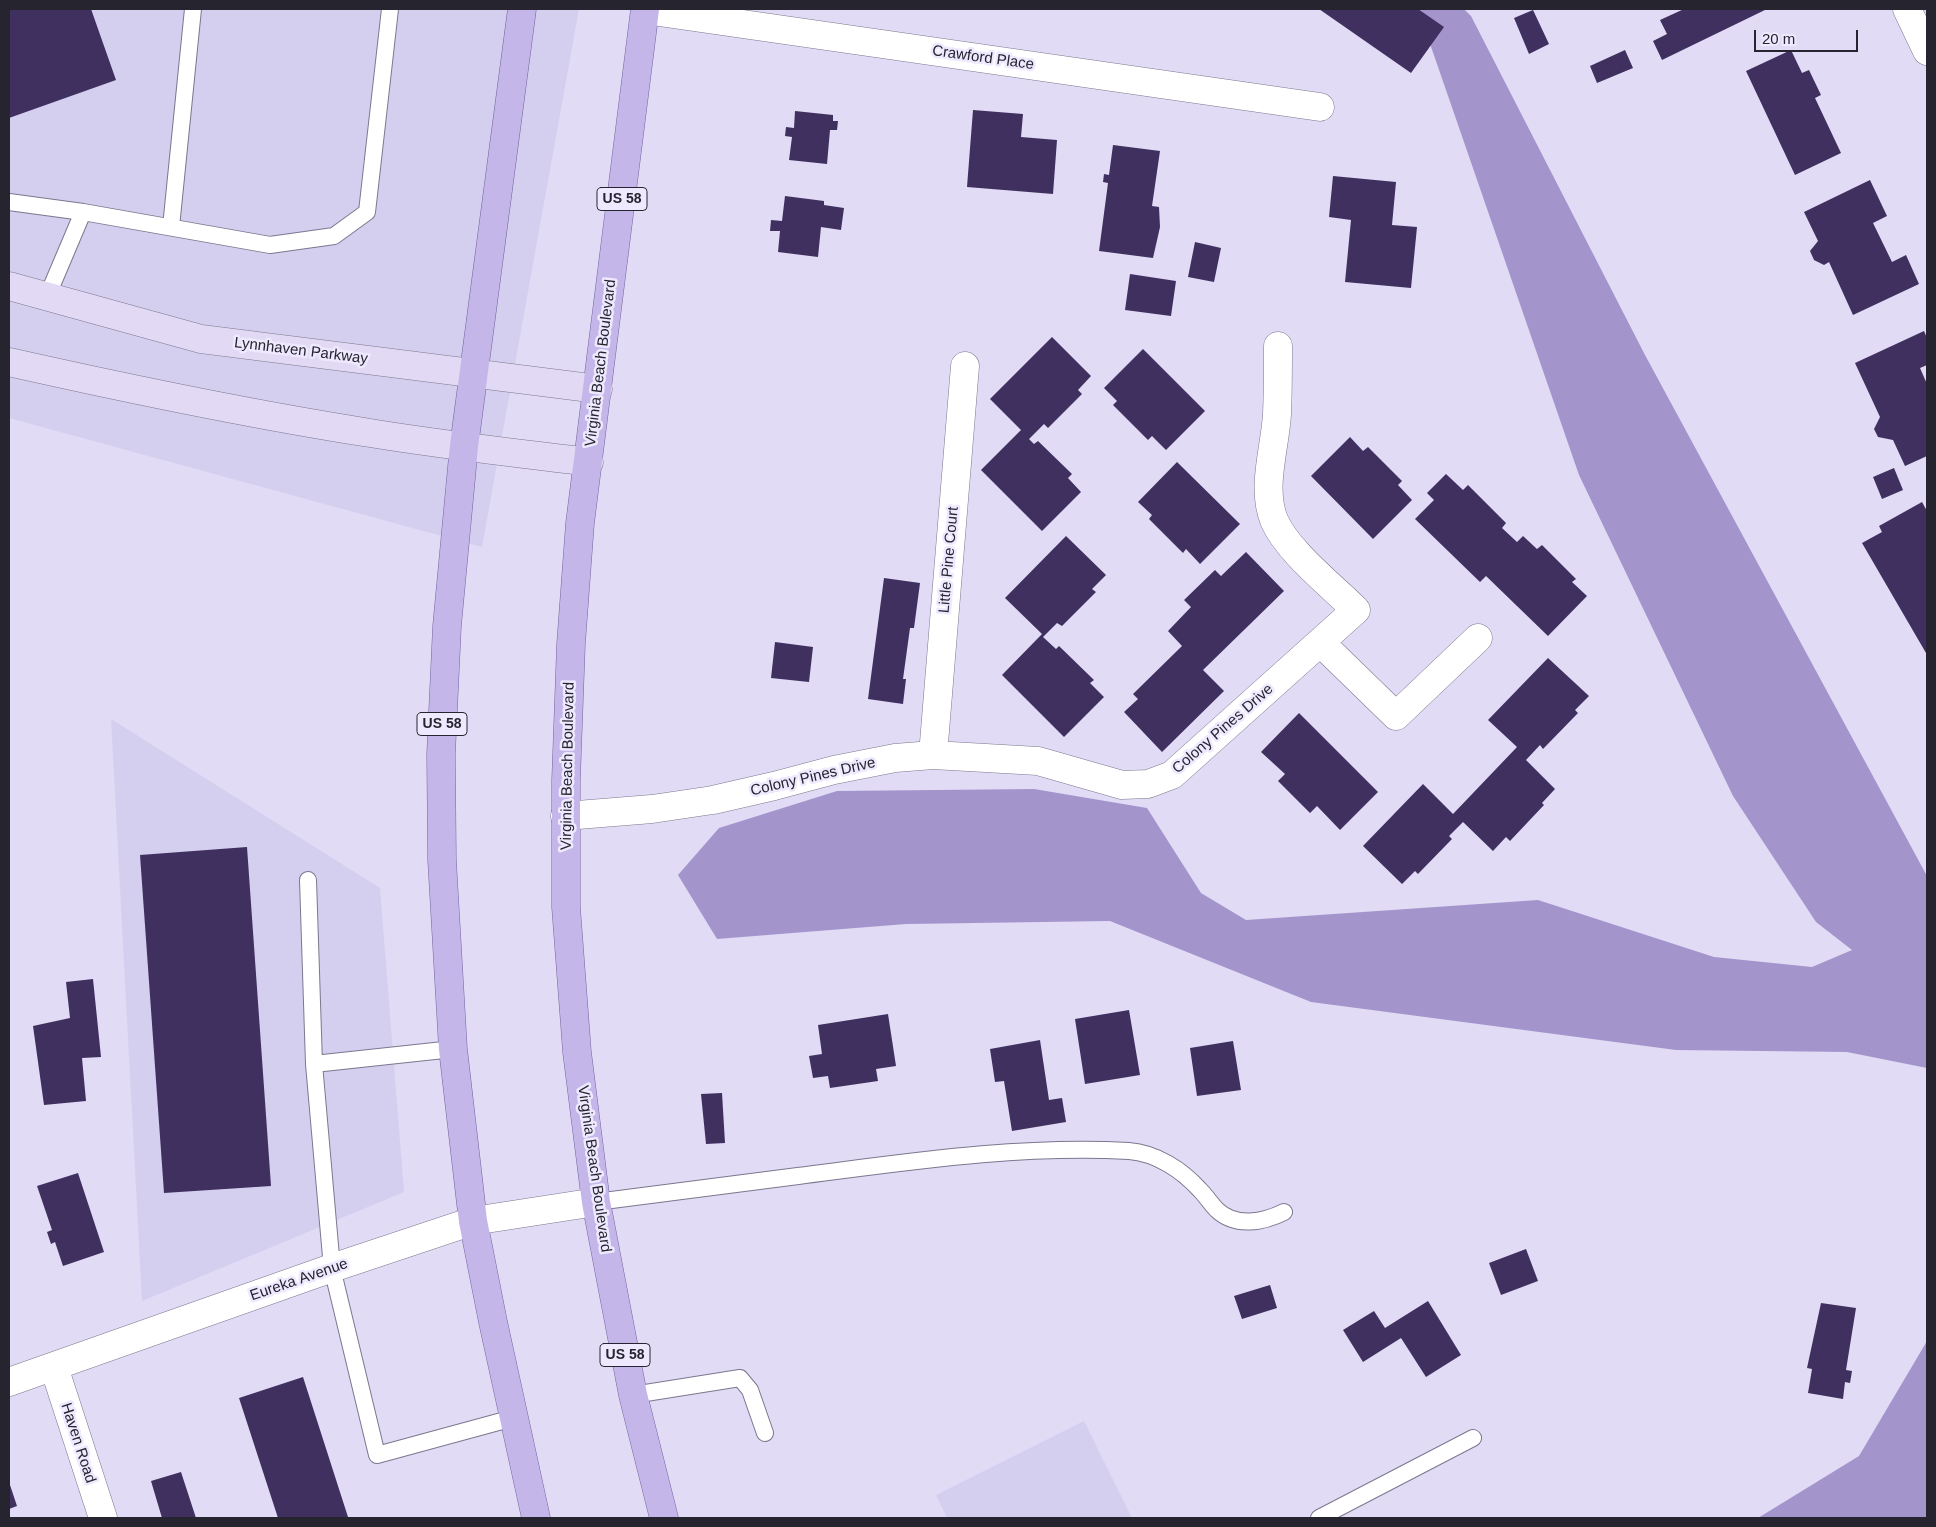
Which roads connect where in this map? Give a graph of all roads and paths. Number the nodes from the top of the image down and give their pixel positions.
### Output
1 (193, 9) edge
2 (390, 9) edge
3 (522, 9) edge
4 (645, 9) edge
5 (1907, 9) edge
6 (1927, 51) edge
7 (1320, 107) dead end
8 (9, 202) edge
9 (83, 212) junction
10 (171, 227) junction
11 (9, 286) edge
12 (46, 297) junction
13 (1278, 346) dead end
14 (9, 362) edge
15 (965, 366) dead end
16 (473, 373) junction
17 (598, 389) junction
18 (464, 446) junction
19 (588, 462) junction
20 (1478, 638) dead end
21 (1321, 642) junction
22 (933, 755) junction
23 (565, 816) junction
24 (308, 880) dead end
25 (453, 1049) junction
26 (314, 1064) junction
27 (596, 1202) junction
28 (1284, 1212) dead end
29 (473, 1221) junction
30 (332, 1268) junction
31 (54, 1367) junction
32 (9, 1382) edge
33 (633, 1395) junction
34 (514, 1418) junction
35 (765, 1433) dead end
36 (1473, 1438) dead end
37 (103, 1518) edge
38 (536, 1518) edge
39 (664, 1518) edge
40 (1319, 1518) edge

1 - 10 lane
2 - 10 lane
3 - 16 main road, US 58
4 - 7 street, Crawford Place
4 - 17 main road, Virginia Beach Boulevard / US 58
5 - 6 street
8 - 9 lane
9 - 10 lane
9 - 12 lane
11 - 12 main road, Lynnhaven Parkway
12 - 16 main road, Lynnhaven Parkway
13 - 21 street, Colony Pines Drive
14 - 18 main road
15 - 22 street, Little Pine Court
16 - 17 main road, Lynnhaven Parkway
16 - 18 main road, US 58
17 - 19 main road, Virginia Beach Boulevard / US 58
18 - 19 main road
18 - 25 main road, US 58
19 - 23 main road, Virginia Beach Boulevard / US 58
20 - 21 street
21 - 22 street, Colony Pines Drive
22 - 23 street, Colony Pines Drive
23 - 27 main road, Virginia Beach Boulevard / US 58
24 - 26 lane
25 - 26 lane
25 - 29 main road, US 58
26 - 30 lane
27 - 28 lane
27 - 29 street, Eureka Avenue
27 - 33 main road, Virginia Beach Boulevard / US 58
29 - 30 street, Eureka Avenue
29 - 34 main road, US 58
30 - 31 street, Eureka Avenue
30 - 34 lane
31 - 32 street, Eureka Avenue
31 - 37 street, Haven Road
33 - 35 lane
33 - 39 main road, Virginia Beach Boulevard / US 58
34 - 38 main road, US 58
36 - 40 lane

